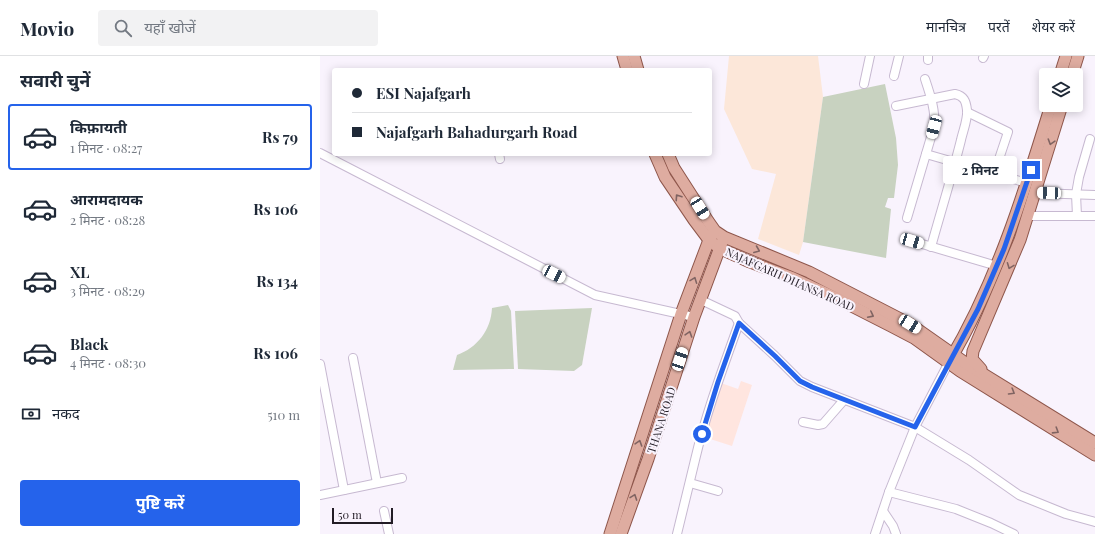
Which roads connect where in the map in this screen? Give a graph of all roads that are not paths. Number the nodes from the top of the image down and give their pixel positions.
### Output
1 (623, 56) edge
2 (634, 56) edge
3 (870, 56) edge
4 (899, 56) edge
5 (1066, 56) edge
6 (1078, 56) edge
7 (627, 68) edge
8 (629, 68) edge
9 (1062, 68) edge
10 (1074, 68) edge
11 (894, 76) dead end
12 (925, 79) dead end
13 (864, 84) dead end
14 (931, 98) junction
15 (896, 106) dead end
16 (967, 112) junction
17 (1049, 112) edge
18 (1060, 112) edge
19 (1090, 139) dead end
20 (320, 153) edge
21 (926, 154) junction
22 (655, 156) edge
23 (669, 156) edge
24 (956, 162) junction
25 (994, 174) junction
26 (1027, 183) junction
27 (1035, 192) junction
28 (1076, 194) junction
29 (1095, 195) edge
30 (1027, 216) junction
31 (1077, 216) junction
32 (1095, 216) edge
33 (907, 218) dead end
34 (717, 236) junction
35 (912, 241) dead end
36 (931, 247) junction
37 (719, 248) junction
38 (997, 266) junction
39 (700, 300) junction
40 (681, 314) junction
41 (694, 317) junction
42 (739, 323) junction
43 (353, 358) dead end
44 (951, 359) junction
45 (320, 364) edge
46 (993, 380) junction
47 (844, 400) junction
48 (803, 422) dead end
49 (915, 427) junction
50 (1095, 443) edge
51 (1095, 455) edge
52 (402, 478) dead end
53 (377, 483) junction
54 (690, 483) junction
55 (344, 490) junction
56 (718, 491) dead end
57 (889, 492) junction
58 (320, 495) edge
59 (384, 510) dead end
60 (883, 511) junction
61 (1095, 522) edge
62 (389, 534) edge
63 (610, 534) edge
64 (621, 534) edge
65 (677, 534) edge
66 (875, 534) edge
67 (896, 534) edge
68 (1014, 534) edge

1 - 7 main road
2 - 8 main road
3 - 13 street
4 - 11 street
5 - 9 main road
6 - 10 main road
12 - 14 street
14 - 15 street
14 - 16 street
14 - 21 street
16 - 24 street
16 - 25 street
17 - 26 main road
18 -> 27 main road
19 - 28 street
20 - 40 street
21 - 24 street
21 - 33 street
34 -> 22 main road
23 - 34 main road
24 - 25 street
24 - 36 street
25 - 26 street
26 - 38 main road
27 - 28 street
27 - 30 main road
28 - 29 street
28 - 31 street
30 - 31 street
30 -> 46 main road
31 - 32 street
34 - 37 main road, THANA ROAD
40 -> 34 main road
34 -> 44 main road
35 - 36 street
36 - 38 street
37 - 39 main road, THANA ROAD
37 -> 44 main road, NAJAFGARH DHANSA ROAD
38 - 44 main road
39 - 41 main road, THANA ROAD
39 - 42 street
40 - 41 street
63 -> 40 main road
64 -> 41 main road, THANA ROAD
42 - 47 street
42 - 54 street
43 - 53 street
44 - 46 main road
44 - 49 street
44 -> 51 main road, NAJAFGARH DHANSA ROAD
45 - 55 street
46 -> 50 main road
47 - 48 street
47 - 49 street
49 - 57 street
49 - 61 street
52 - 53 street
53 - 55 street
54 - 56 street
54 - 65 street
55 - 58 street
57 - 60 street
57 - 68 street
59 - 62 street
60 - 66 street
60 - 67 street

